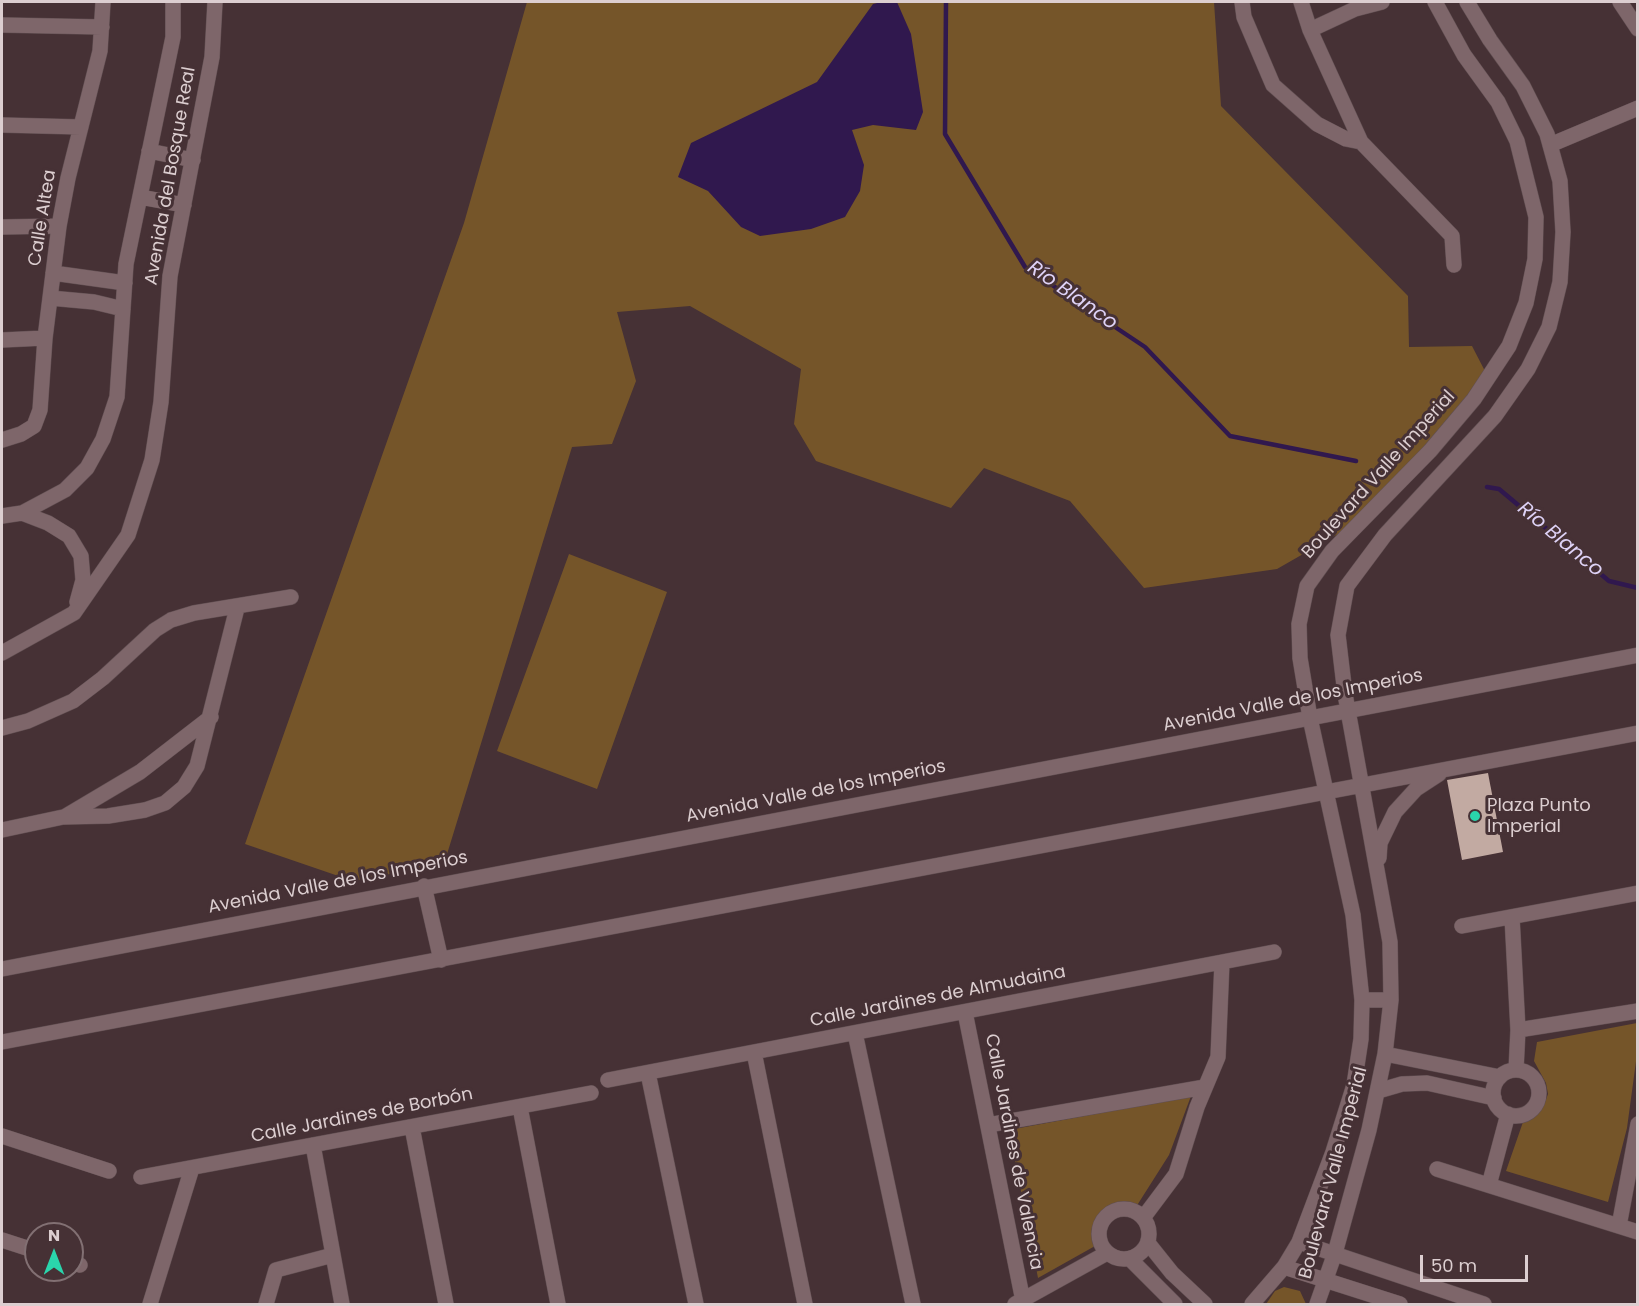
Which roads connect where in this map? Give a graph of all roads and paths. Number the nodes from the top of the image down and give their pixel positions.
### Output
1 (103, 2) edge
2 (173, 2) edge
3 (215, 2) edge
4 (1242, 2) edge
5 (1301, 2) edge
6 (1382, 2) edge
7 (1435, 2) edge
8 (1467, 2) edge
9 (1620, 2) edge
10 (2, 25) edge
11 (102, 27) junction
12 (1638, 29) edge
13 (1310, 30) junction
14 (1638, 108) edge
15 (2, 125) edge
16 (81, 127) junction
17 (1361, 142) junction
18 (1550, 145) junction
19 (149, 151) junction
20 (193, 160) junction
21 (140, 197) junction
22 (184, 205) junction
23 (59, 226) junction
24 (2, 227) edge
25 (1454, 265) dead end
26 (53, 273) junction
27 (124, 283) junction
28 (50, 298) junction
29 (123, 309) junction
30 (45, 338) junction
31 (2, 340) edge
32 (2, 440) edge
33 (1399, 482) junction
34 (1421, 498) junction
35 (22, 513) junction
36 (2, 516) edge
37 (291, 597) dead end
38 (237, 608) junction
39 (74, 613) junction
40 (2, 653) edge
41 (1638, 655) edge
42 (1348, 710) junction
43 (211, 717) junction
44 (1310, 718) junction
45 (2, 728) edge
46 (1638, 733) edge
47 (1448, 768) junction
48 (1363, 785) junction
49 (1326, 792) junction
50 (63, 817) junction
51 (2, 830) edge
52 (1378, 876) junction
53 (424, 886) junction
54 (1638, 893) edge
55 (1512, 917) junction
56 (1462, 926) dead end
57 (1274, 952) dead end
58 (441, 960) junction
59 (1222, 962) junction
60 (2, 969) edge
61 (1362, 1000) junction
62 (1391, 1000) junction
63 (1638, 1011) edge
64 (966, 1012) junction
65 (1518, 1030) junction
66 (855, 1033) junction
67 (2, 1042) edge
68 (754, 1052) junction
69 (1385, 1054) junction
70 (1431, 1063) junction
71 (1516, 1070) junction
72 (648, 1072) junction
73 (1500, 1077) junction
74 (608, 1080) dead end
75 (1427, 1083) junction
76 (1205, 1087) junction
77 (1378, 1091) junction
78 (591, 1094) dead end
79 (1494, 1098) junction
80 (520, 1107) junction
81 (1508, 1114) junction
82 (1638, 1124) edge
83 (988, 1125) junction
84 (412, 1127) junction
85 (2, 1136) edge
86 (313, 1145) junction
87 (192, 1168) junction
88 (1437, 1169) dead end
89 (109, 1171) dead end
90 (141, 1177) dead end
91 (1489, 1185) junction
92 (1143, 1218) junction
93 (1618, 1226) junction
94 (1638, 1232) edge
95 (2, 1240) edge
96 (1148, 1242) junction
97 (1299, 1242) junction
98 (24, 1247) edge
99 (1107, 1253) junction
100 (1335, 1253) junction
101 (333, 1255) junction
102 (1130, 1259) junction
103 (1368, 1264) junction
104 (1284, 1267) junction
105 (1326, 1281) junction
106 (1360, 1292) junction
107 (1197, 1302) edge
108 (1019, 1303) edge
109 (150, 1305) edge
110 (266, 1305) edge
111 (342, 1305) edge
112 (446, 1305) edge
113 (558, 1305) edge
114 (696, 1305) edge
115 (805, 1305) edge
116 (913, 1305) edge
117 (1174, 1305) edge
118 (1252, 1305) edge
119 (1317, 1305) edge
120 (1400, 1305) edge
121 (1484, 1305) edge

1 - 11 street, Calle Altea
2 - 19 street, Avenida del Bosque Real
3 - 20 street, Avenida del Bosque Real
4 - 17 street
5 - 13 street
6 - 13 street
7 - 33 street, Boulevard Valle Imperial
8 - 18 street, Boulevard Valle Imperial
9 - 12 street
10 - 11 street
11 - 16 street, Calle Altea
13 - 17 street
14 - 18 street
15 - 16 street
16 - 23 street, Calle Altea
17 - 25 street
18 - 34 street, Boulevard Valle Imperial
19 - 20 street
19 - 21 street, Avenida del Bosque Real
20 - 22 street, Avenida del Bosque Real
21 - 22 street
21 - 27 street, Avenida del Bosque Real
22 - 39 street, Avenida del Bosque Real
23 - 24 street
23 - 26 street, Calle Altea
26 - 27 street
26 - 28 street, Calle Altea
27 - 29 street, Avenida del Bosque Real
28 - 29 street
28 - 30 street, Calle Altea
29 - 35 street, Avenida del Bosque Real
30 - 31 street
30 - 32 street, Calle Altea
33 - 34 street
33 - 44 street, Boulevard Valle Imperial
34 - 42 street, Boulevard Valle Imperial
35 - 36 street, Avenida del Bosque Real
35 - 39 street
37 - 38 street
38 - 43 street
38 - 45 street
39 - 40 street, Avenida del Bosque Real
41 - 42 street, Avenida Valle de los Imperios
42 - 44 street, Avenida Valle de los Imperios
42 - 48 street, Boulevard Valle Imperial
43 - 50 street
43 - 50 street
44 - 49 street, Boulevard Valle Imperial
44 - 53 street, Avenida Valle de los Imperios
46 - 47 street
47 - 48 street
47 - 52 street
48 - 49 street
48 - 52 street, Boulevard Valle Imperial
49 - 58 street
49 - 61 street, Boulevard Valle Imperial
50 - 51 street
52 - 62 street, Boulevard Valle Imperial
53 - 58 street
53 - 60 street, Avenida Valle de los Imperios
54 - 55 street
55 - 56 street
55 - 65 street
57 - 59 street, Calle Jardines de Almudaina
58 - 67 street
59 - 64 street, Calle Jardines de Almudaina
59 - 76 street
61 - 62 street
61 - 97 street, Boulevard Valle Imperial
62 - 69 street, Boulevard Valle Imperial
63 - 65 street
64 - 66 street, Calle Jardines de Almudaina
64 - 83 street, Calle Jardines de Valencia
65 - 71 street
66 - 68 street, Calle Jardines de Almudaina
66 - 116 street
68 - 72 street, Calle Jardines de Almudaina
68 - 115 street
69 - 70 street
69 - 77 street, Boulevard Valle Imperial
70 - 73 street
70 - 75 street
71 - 73 street
71 - 81 street
72 - 74 street, Calle Jardines de Almudaina
72 - 114 street
73 - 79 street
75 - 77 street
75 - 79 street
76 - 83 street
76 - 92 street
77 - 100 street, Boulevard Valle Imperial
78 - 80 street, Calle Jardines de Borbón
79 - 81 street
80 - 84 street, Calle Jardines de Borbón
80 - 113 street
81 - 91 street
82 - 93 street
83 - 108 street, Calle Jardines de Valencia
84 - 86 street, Calle Jardines de Borbón
84 - 112 street
85 - 89 street
86 - 87 street, Calle Jardines de Borbón
86 - 101 street
87 - 90 street, Calle Jardines de Borbón
87 - 109 street
88 - 91 street
91 - 93 street
92 - 96 street
92 - 99 street
93 - 94 street
95 - 98 street
96 - 102 street
96 - 107 street
97 - 100 street
97 - 104 street, Boulevard Valle Imperial
99 - 102 street
99 - 108 street
100 - 103 street
100 - 105 street, Boulevard Valle Imperial
101 - 110 street
101 - 111 street
102 - 117 street
103 - 106 street
103 - 121 street
104 - 105 street
104 - 118 street, Boulevard Valle Imperial
105 - 106 street
105 - 119 street, Boulevard Valle Imperial
106 - 120 street

